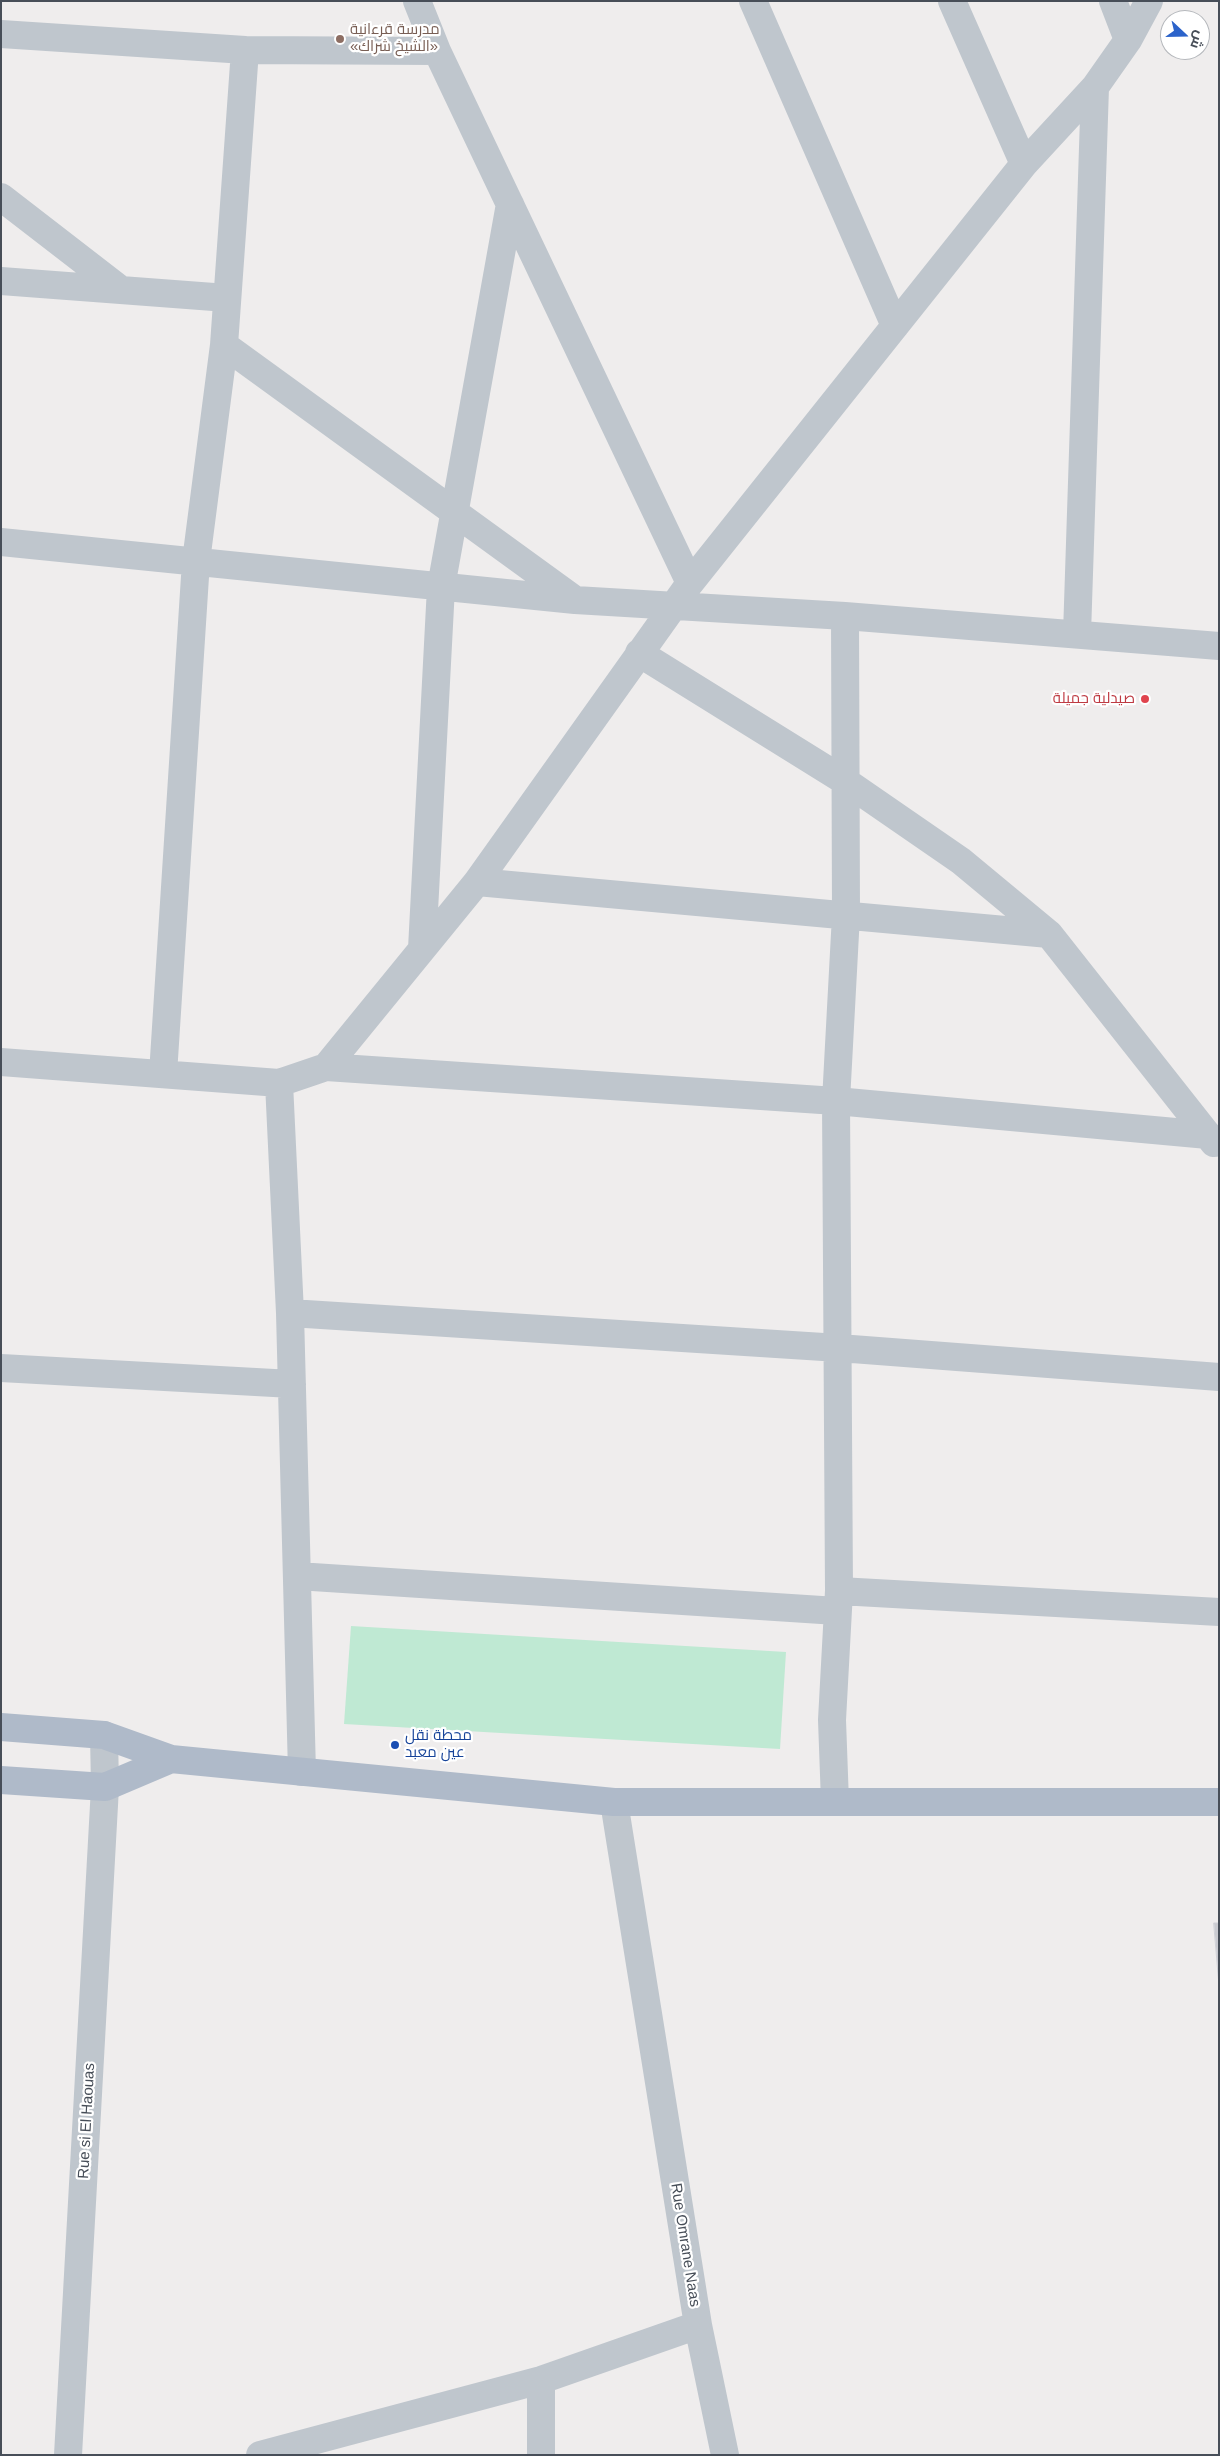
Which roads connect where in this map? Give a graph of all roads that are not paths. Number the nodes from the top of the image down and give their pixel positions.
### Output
1 (417, 1) edge
2 (753, 1) edge
3 (952, 1) edge
4 (1113, 1) edge
5 (1149, 1) edge
6 (1, 34) edge
7 (1128, 40) junction
8 (245, 50) junction
9 (437, 51) junction
10 (1095, 87) junction
11 (1024, 164) junction
12 (1, 197) edge
13 (510, 204) junction
14 (1, 280) edge
15 (120, 288) junction
16 (227, 298) junction
17 (895, 326) junction
18 (224, 344) junction
19 (455, 513) junction
20 (1, 542) edge
21 (196, 560) junction
22 (690, 584) junction
23 (441, 587) junction
24 (575, 600) junction
25 (673, 605) junction
26 (845, 616) junction
27 (1077, 634) junction
28 (1219, 646) edge
29 (640, 653) junction
30 (845, 781) junction
31 (476, 882) junction
32 (846, 915) junction
33 (1050, 934) junction
34 (422, 949) junction
35 (1, 1062) edge
36 (326, 1067) junction
37 (164, 1074) junction
38 (279, 1083) junction
39 (836, 1101) junction
40 (1213, 1143) edge
41 (290, 1313) junction
42 (839, 1348) junction
43 (1, 1368) edge
44 (1219, 1377) edge
45 (292, 1384) junction
46 (297, 1576) junction
47 (838, 1601) junction
48 (1219, 1612) edge
49 (1, 1727) edge
50 (104, 1735) junction
51 (171, 1760) junction
52 (302, 1772) junction
53 (1, 1780) edge
54 (105, 1787) junction
55 (614, 1802) junction
56 (835, 1802) junction
57 (1219, 1802) edge
58 (698, 2325) junction
59 (541, 2380) junction
60 (68, 2455) edge
61 (260, 2455) edge
62 (541, 2455) edge
63 (725, 2455) edge

1 - 9 street
2 - 17 street
3 - 11 street
4 - 7 street
5 - 7 street
6 - 8 street
7 - 10 street
8 - 9 street
8 - 16 street
9 - 13 street
10 - 11 street
10 - 27 street
11 - 17 street
12 - 15 street
13 - 19 street
13 - 22 street
14 - 15 street
15 - 16 street
16 - 18 street
17 - 22 street
18 - 19 street
18 - 21 street
19 - 23 street
19 - 24 street
20 - 21 street
21 - 23 street
21 - 37 street
22 - 25 street
23 - 24 street
23 - 34 street
24 - 25 street
25 - 26 street
25 - 29 street
26 - 27 street
26 - 30 street
27 - 28 street
29 - 30 street
29 - 31 street
30 - 32 street
30 - 33 street
31 - 32 street
31 - 34 street
32 - 33 street
32 - 39 street
33 - 40 street
34 - 36 street
35 - 37 street
36 - 38 street
36 - 39 street
37 - 38 street
38 - 41 street
39 - 40 street
39 - 42 street
41 - 42 street
41 - 45 street
42 - 44 street
42 - 47 street
43 - 45 street
45 - 46 street
46 - 47 street
46 - 52 street
47 - 48 street
47 - 56 street
49 - 50 main road
50 - 51 main road
50 - 54 street, Rue si El Haouas
51 - 52 main road
51 - 54 main road
52 - 55 main road
53 - 54 main road
54 - 60 street, Rue si El Haouas
55 - 56 main road
55 - 58 street, Rue Omrane Naas
56 - 57 main road
58 - 59 street, Rue Omrane Naas
58 - 63 street
59 - 61 street, Rue Omrane Naas
59 - 62 street

